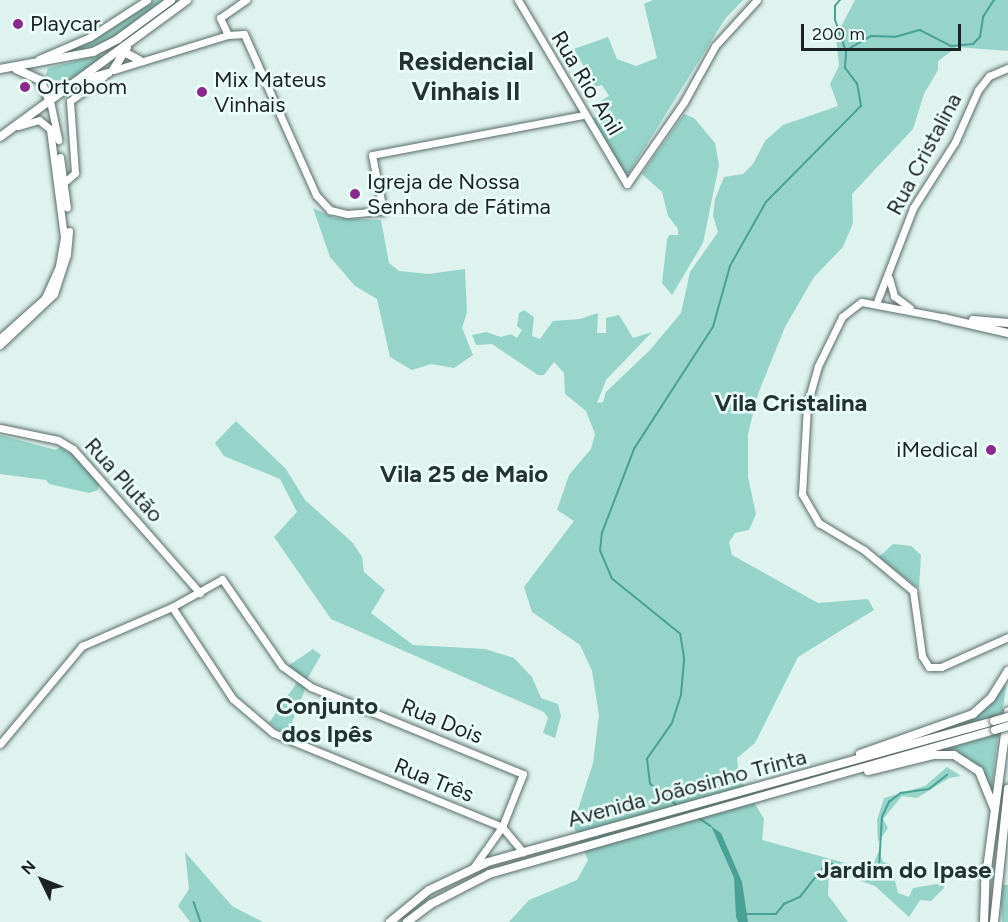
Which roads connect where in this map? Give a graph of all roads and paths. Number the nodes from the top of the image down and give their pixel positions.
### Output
1 (147, 0) edge
2 (171, 0) edge
3 (187, 0) edge
4 (246, 0) edge
5 (518, 0) edge
6 (757, 0) edge
7 (228, 35) junction
8 (130, 42) junction
9 (124, 52) junction
10 (139, 60) junction
11 (1008, 68) edge
12 (1, 69) edge
13 (111, 71) junction
14 (76, 82) junction
15 (50, 101) junction
16 (583, 115) junction
17 (12, 128) junction
18 (0, 137) edge
19 (62, 184) junction
20 (889, 275) junction
21 (876, 304) junction
22 (43, 305) junction
23 (921, 313) junction
24 (943, 318) junction
25 (1008, 323) edge
26 (1008, 331) edge
27 (0, 338) edge
28 (0, 345) edge
29 (0, 428) edge
30 (200, 593) junction
31 (172, 607) junction
32 (1008, 637) edge
33 (1008, 671) edge
34 (28, 708) junction
35 (1008, 712) edge
36 (1008, 717) edge
37 (994, 726) junction
38 (1008, 726) edge
39 (0, 737) edge
40 (0, 744) edge
41 (831, 767) junction
42 (835, 776) junction
43 (1008, 789) edge
44 (995, 810) junction
45 (1008, 826) edge
46 (502, 827) junction
47 (1001, 842) junction
48 (523, 852) junction
49 (473, 868) junction
50 (390, 922) edge
51 (407, 922) edge
52 (984, 922) edge
53 (994, 922) edge

1 - 12 street
2 - 12 main road
3 - 8 main road
4 - 7 street
5 - 16 street, Rua Rio Anil
6 - 16 street, Rua Rio Anil
7 - 10 street
7 - 16 street
8 - 9 main road
8 - 14 main road
9 - 10 main road
9 - 13 main road
10 - 13 street
11 - 20 street, Rua Cristalina
12 - 15 main road
13 - 14 main road
13 - 19 street
14 - 15 main road
15 - 17 main road
15 - 19 street
17 - 18 main road
17 - 19 street
19 - 22 street
20 - 21 street, Rua Cristalina
20 - 23 street
21 - 23 street
21 - 32 street
22 - 27 street
22 - 28 street
23 - 24 street
24 - 25 main road
24 - 26 main road
29 - 30 street, Rua Plutão
30 - 31 street
30 - 46 street, Rua Dois
31 - 34 street
31 - 46 street, Rua Três
33 - 41 main road
34 - 39 street
34 - 40 street
35 - 44 main road
36 - 37 main road, Avenida Joãosinho Trinta, bridge
37 - 38 main road, Avenida Joãosinho Trinta, bridge
37 - 41 main road, Avenida Joãosinho Trinta
37 - 42 main road, Avenida Joãosinho Trinta
41 - 48 main road, Avenida Joãosinho Trinta
42 - 44 main road
42 - 51 main road, Avenida Joãosinho Trinta
43 - 47 main road
44 - 52 main road
45 - 47 main road
46 - 48 street, Rua Três
46 - 49 street
47 - 53 main road
48 - 49 main road, Avenida Joãosinho Trinta
49 - 50 main road, Avenida Joãosinho Trinta

